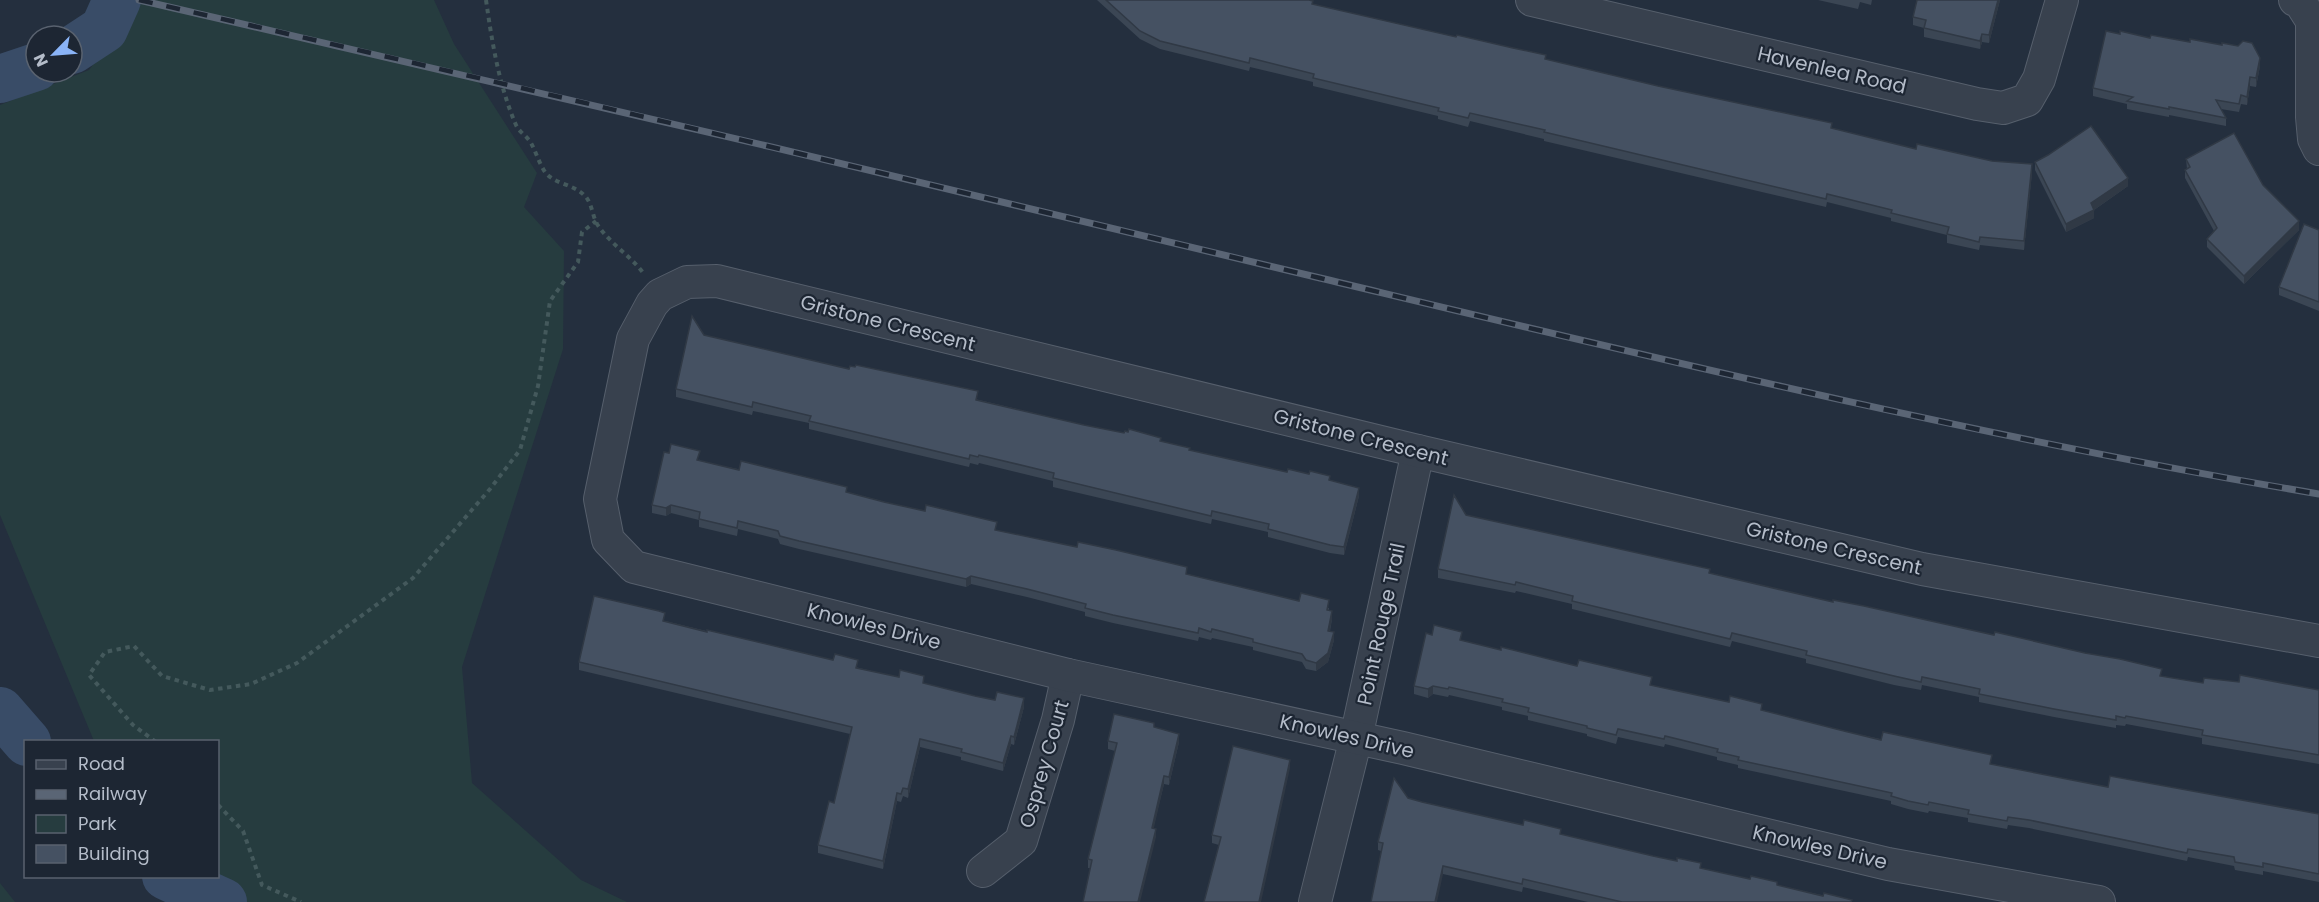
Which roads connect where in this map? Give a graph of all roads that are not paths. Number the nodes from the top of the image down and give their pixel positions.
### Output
1 (1532, 0) edge
2 (2062, 0) edge
3 (2295, 0) edge
4 (2319, 149) edge
5 (1418, 451) junction
6 (608, 540) joint
7 (2319, 641) edge
8 (1068, 675) junction
9 (1356, 738) junction
10 (983, 871) dead end
11 (1315, 902) edge
12 (2099, 902) edge

1 - 2 street, Havenlea Road
3 - 4 street
5 - 6 street, Gristone Crescent
5 - 7 street, Gristone Crescent
5 - 9 street, Point Rouge Trail
6 - 8 street, Knowles Drive
8 - 9 street, Knowles Drive
8 - 10 street, Osprey Court
9 - 11 street, Point Rouge Trail
9 - 12 street, Knowles Drive

